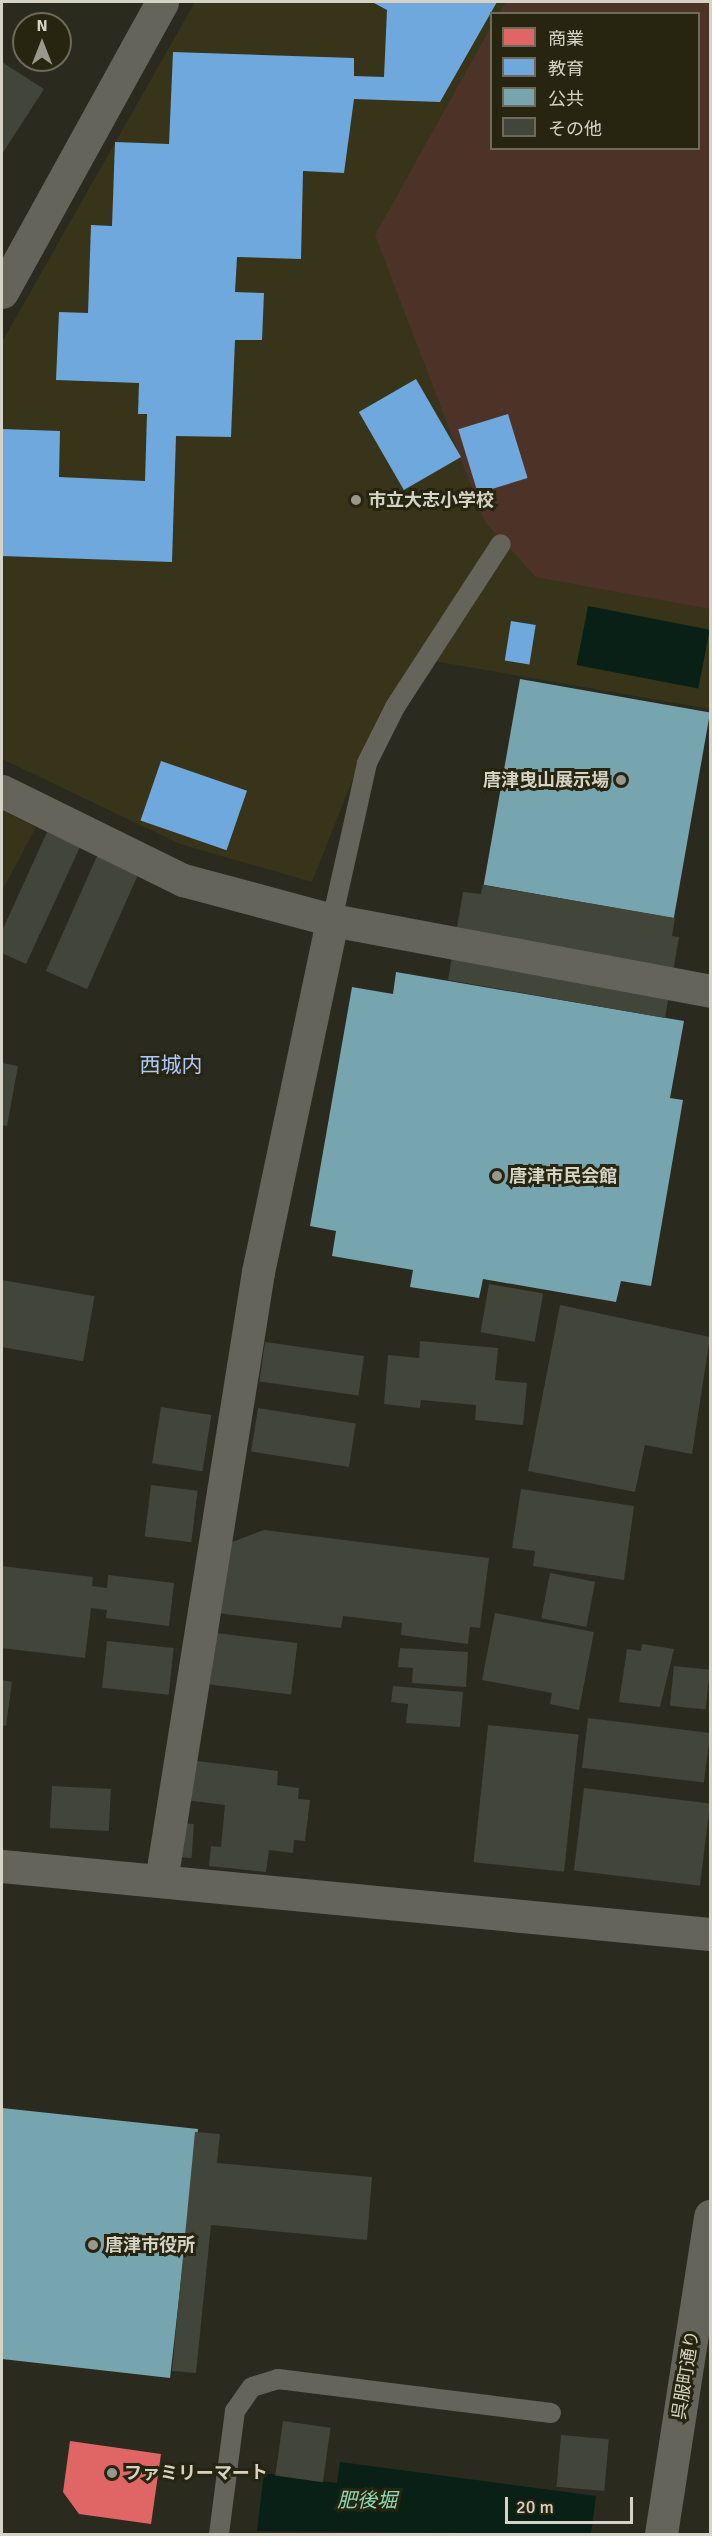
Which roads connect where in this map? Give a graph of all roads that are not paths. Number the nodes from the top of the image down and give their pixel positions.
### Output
1 (162, 2) edge
2 (2, 292) edge
3 (501, 544) dead end
4 (2, 791) edge
5 (332, 920) junction
6 (711, 991) edge
7 (2, 1866) edge
8 (161, 1881) junction
9 (711, 1934) edge
10 (711, 2216) edge
11 (699, 2372) edge
12 (551, 2414) dead end
13 (219, 2535) edge
14 (661, 2535) edge

1 - 2 street
3 - 5 lane
4 - 5 street
5 - 6 street
5 - 8 street
7 - 8 street
8 - 9 street
10 - 11 street, 呉服町通り
11 - 14 street, 呉服町通り
12 - 13 lane

